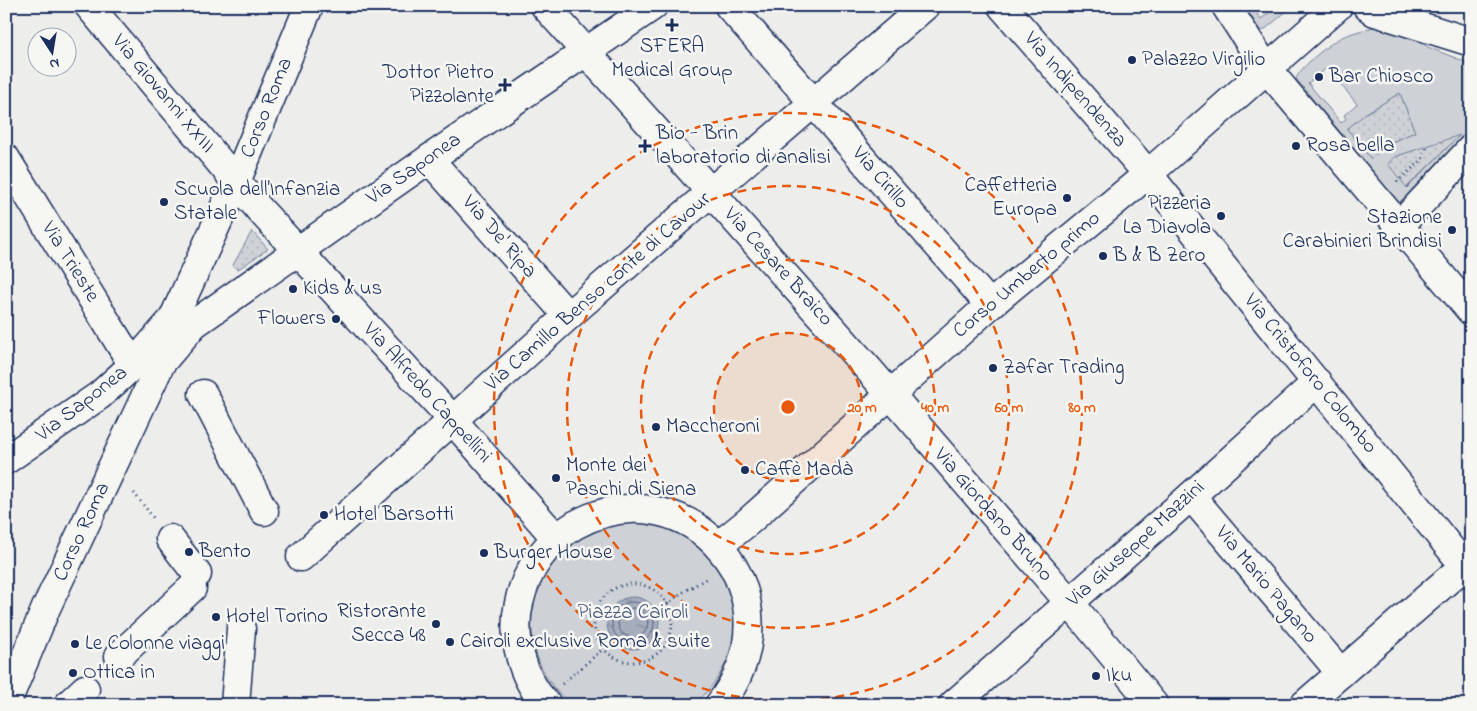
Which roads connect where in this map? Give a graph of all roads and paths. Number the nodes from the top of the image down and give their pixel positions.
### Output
1 (89, 6) edge
2 (545, 6) edge
3 (653, 6) edge
4 (729, 6) edge
5 (925, 6) edge
6 (1002, 6) edge
7 (1226, 6) edge
8 (1338, 6) edge
9 (304, 9) edge
10 (1383, 9) edge
11 (1471, 42) edge
12 (586, 51) junction
13 (1266, 68) junction
14 (815, 104) junction
15 (1427, 146) dead end
16 (1471, 149) edge
17 (6, 159) edge
18 (429, 159) junction
19 (1148, 174) junction
20 (236, 182) junction
21 (712, 193) junction
22 (1377, 199) junction
23 (1399, 226) junction
24 (297, 251) junction
25 (990, 305) junction
26 (1471, 311) edge
27 (568, 316) junction
28 (173, 319) joint
29 (161, 363) joint
30 (133, 365) junction
31 (1317, 382) junction
32 (203, 394) dead end
33 (889, 395) junction
34 (452, 421) junction
35 (7, 457) edge
36 (134, 493) dead end
37 (1191, 496) junction
38 (264, 511) dead end
39 (556, 538) junction
40 (170, 540) joint
41 (718, 546) junction
42 (301, 557) dead end
43 (1467, 570) edge
44 (714, 574) dead end
45 (1070, 603) junction
46 (667, 604) junction
47 (241, 629) dead end
48 (604, 649) junction
49 (119, 656) dead end
50 (1341, 673) junction
51 (549, 699) edge
52 (966, 701) edge
53 (6, 704) edge
54 (235, 705) edge
55 (719, 705) edge
56 (1154, 705) edge
57 (1304, 705) edge

1 - 20 street, Via Giovanni XXIII
2 - 12 street, Via Cesare Braico
3 - 12 street, Via Saponea
4 - 14 street, Via Cirillo
5 - 14 street, Via Camillo Benso conte di Cavour
6 - 19 street, Via Indipendenza
7 - 13 street
8 - 13 street, Corso Umberto primo
9 - 20 street, Corso Roma
10 - 11 street
12 - 18 street, Via Saponea
12 - 21 street, Via Cesare Braico
13 - 19 street, Corso Umberto primo
13 - 22 street
14 - 21 street, Via Camillo Benso conte di Cavour
14 - 25 street, Via Cirillo
15 - 22 path
16 - 23 street
17 - 30 street, Via Trieste
18 - 24 street, Via Saponea
18 - 27 street, Via De' Ripa
19 - 25 street, Corso Umberto primo
19 - 31 street, Via Cristoforo Colombo
20 - 24 street, Via Alfredo Cappellini
20 - 28 street, Corso Roma
21 - 27 street, Via Camillo Benso conte di Cavour
21 - 33 street, Via Cesare Braico
22 - 23 street
23 - 26 street
24 - 29 street, Via Saponea
24 - 34 street, Via Alfredo Cappellini
25 - 33 street, Corso Umberto primo
27 - 34 street, Via Camillo Benso conte di Cavour
28 - 30 street, Via Saponea
29 - 53 street, Corso Roma
30 - 35 street, Via Saponea
31 - 37 street, Via Giuseppe Mazzini
31 - 43 street, Via Cristoforo Colombo
32 - 38 street
33 - 41 street, Corso Umberto primo
33 - 45 street, Via Giordano Bruno
34 - 39 street, Via Alfredo Cappellini
34 - 42 street, Via Camillo Benso conte di Cavour
36 - 40 path
37 - 45 street, Via Giuseppe Mazzini
37 - 50 street, Via Mario Pagano
39 - 41 street
39 - 51 street
40 - 49 street
41 - 55 street
43 - 50 street
44 - 46 path
45 - 52 street, Via Giuseppe Mazzini
45 - 56 street, Via Giordano Bruno
46 - 48 path
46 - 48 path
47 - 54 street
48 - 51 path
50 - 57 street

